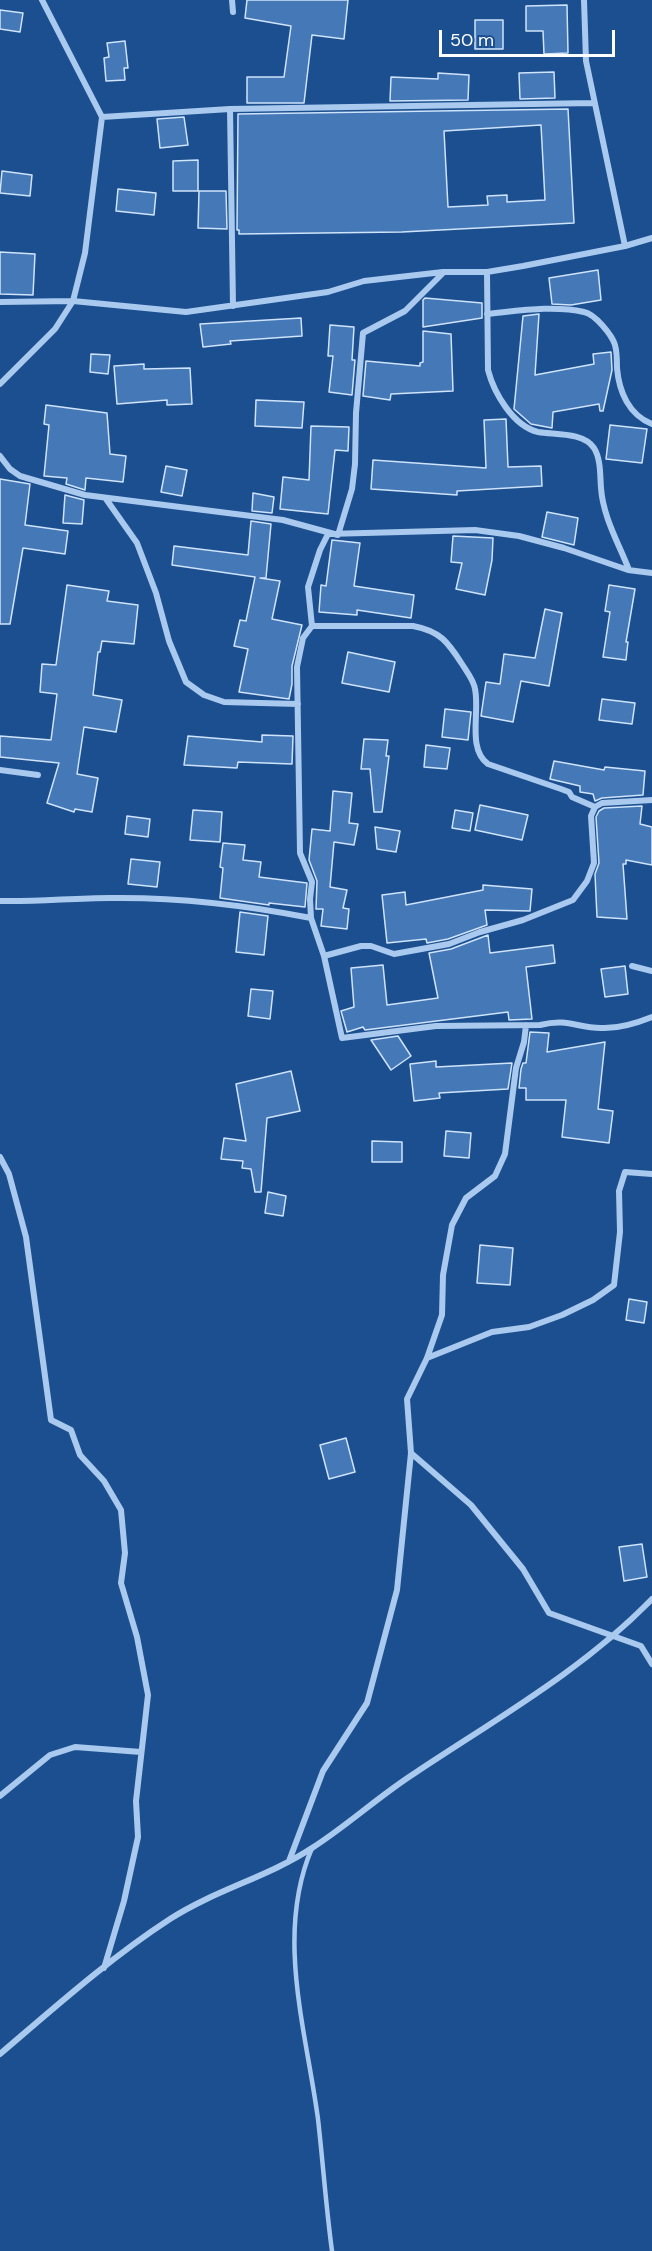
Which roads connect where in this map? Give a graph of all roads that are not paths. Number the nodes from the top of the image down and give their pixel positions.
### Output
1 (42, 0) edge
2 (232, 0) edge
3 (584, 0) edge
4 (233, 12) dead end
5 (593, 103) junction
6 (230, 109) junction
7 (102, 117) junction
8 (652, 238) edge
9 (625, 246) junction
10 (443, 272) junction
11 (487, 272) junction
12 (0, 302) edge
13 (74, 302) junction
14 (233, 306) junction
15 (487, 314) junction
16 (0, 384) edge
17 (652, 424) edge
18 (0, 456) edge
19 (106, 499) junction
20 (339, 535) junction
21 (629, 570) junction
22 (652, 573) edge
23 (312, 626) junction
24 (298, 704) junction
25 (0, 770) edge
26 (38, 775) dead end
27 (652, 800) edge
28 (595, 807) junction
29 (0, 901) edge
30 (311, 918) junction
31 (324, 956) junction
32 (632, 966) dead end
33 (652, 971) edge
34 (652, 1017) edge
35 (526, 1025) junction
36 (0, 1157) edge
37 (652, 1174) edge
38 (427, 1358) junction
39 (411, 1454) junction
40 (652, 1599) edge
41 (614, 1635) junction
42 (652, 1664) edge
43 (141, 1752) junction
44 (0, 1796) edge
45 (312, 1848) junction
46 (289, 1861) junction
47 (104, 1968) junction
48 (0, 2054) edge
49 (332, 2251) edge

1 - 7 street
2 - 4 street
3 - 5 street
5 - 6 street
5 - 9 street
6 - 7 street
6 - 14 street
7 - 13 street
8 - 9 street
9 - 11 street
10 - 11 street
10 - 14 street
10 - 20 street
11 - 15 street
12 - 13 street
13 - 14 street
13 - 16 street
15 - 17 street
15 - 21 street
18 - 19 street
19 - 20 street
19 - 24 street
20 - 21 street
20 - 23 street
21 - 22 street
23 - 24 street
23 - 28 street
24 - 30 street
25 - 26 street
27 - 28 street
28 - 31 street
29 - 30 street
30 - 31 street
31 - 35 street
32 - 33 street
34 - 35 street
35 - 38 street
36 - 43 street
37 - 38 street
38 - 39 street
39 - 41 street
39 - 46 street
40 - 41 street
41 - 42 street
41 - 45 street
43 - 44 street
43 - 47 street
45 - 46 street
45 - 49 lane
46 - 47 street
47 - 48 street

